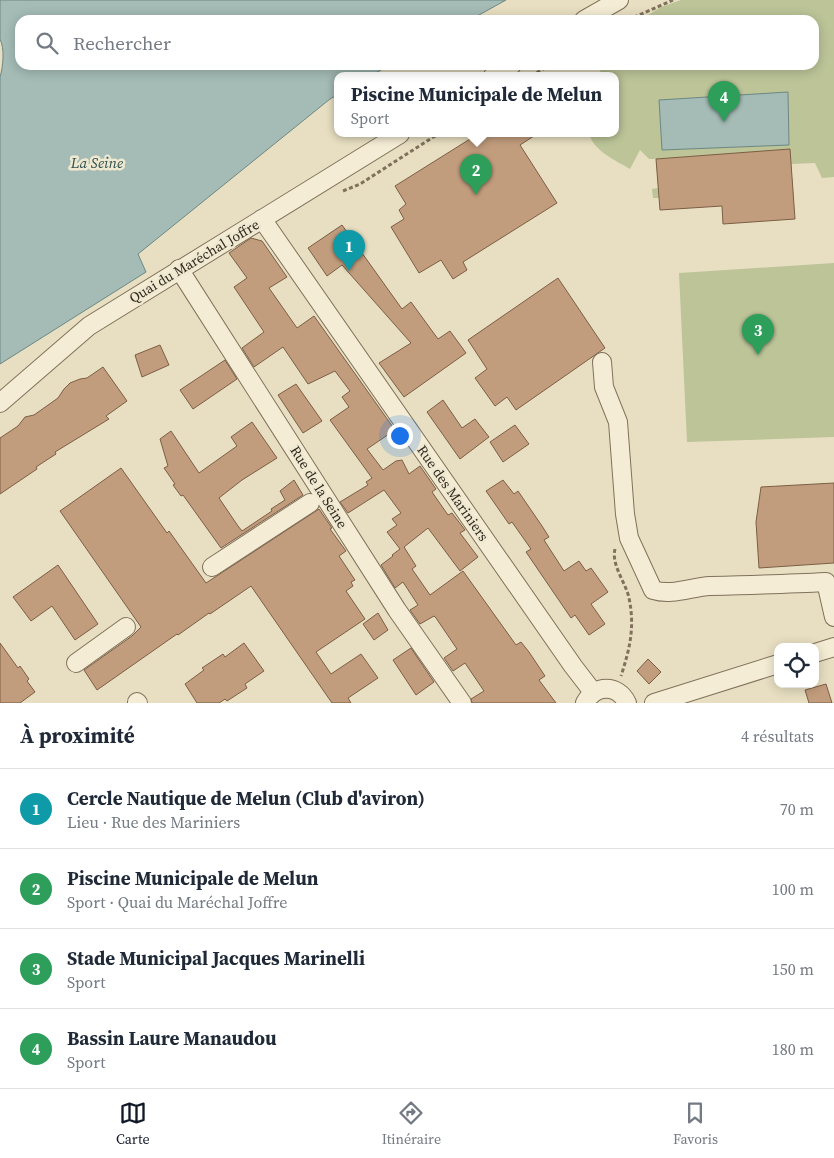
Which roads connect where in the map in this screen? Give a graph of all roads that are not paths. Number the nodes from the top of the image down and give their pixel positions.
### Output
1 (619, 0) edge
2 (593, 15) edge
3 (395, 137) edge
4 (262, 219) junction
5 (179, 269) junction
6 (602, 362) dead end
7 (0, 404) edge
8 (310, 503) dead end
9 (212, 567) dead end
10 (834, 617) edge
11 (126, 628) dead end
12 (834, 647) edge
13 (819, 651) edge
14 (76, 664) dead end
15 (774, 665) edge
16 (622, 697) edge
17 (589, 698) edge
18 (462, 703) edge
19 (654, 703) edge

1 - 2 street
3 - 4 street, Quai du Maréchal Joffre
4 - 5 street, Quai du Maréchal Joffre
4 - 17 street, Rue des Mariniers
5 - 7 street, Quai du Maréchal Joffre
5 - 18 street, Rue de la Seine
6 - 10 street
8 - 9 street
11 - 14 street
12 - 13 street
15 - 19 street
16 - 17 street

